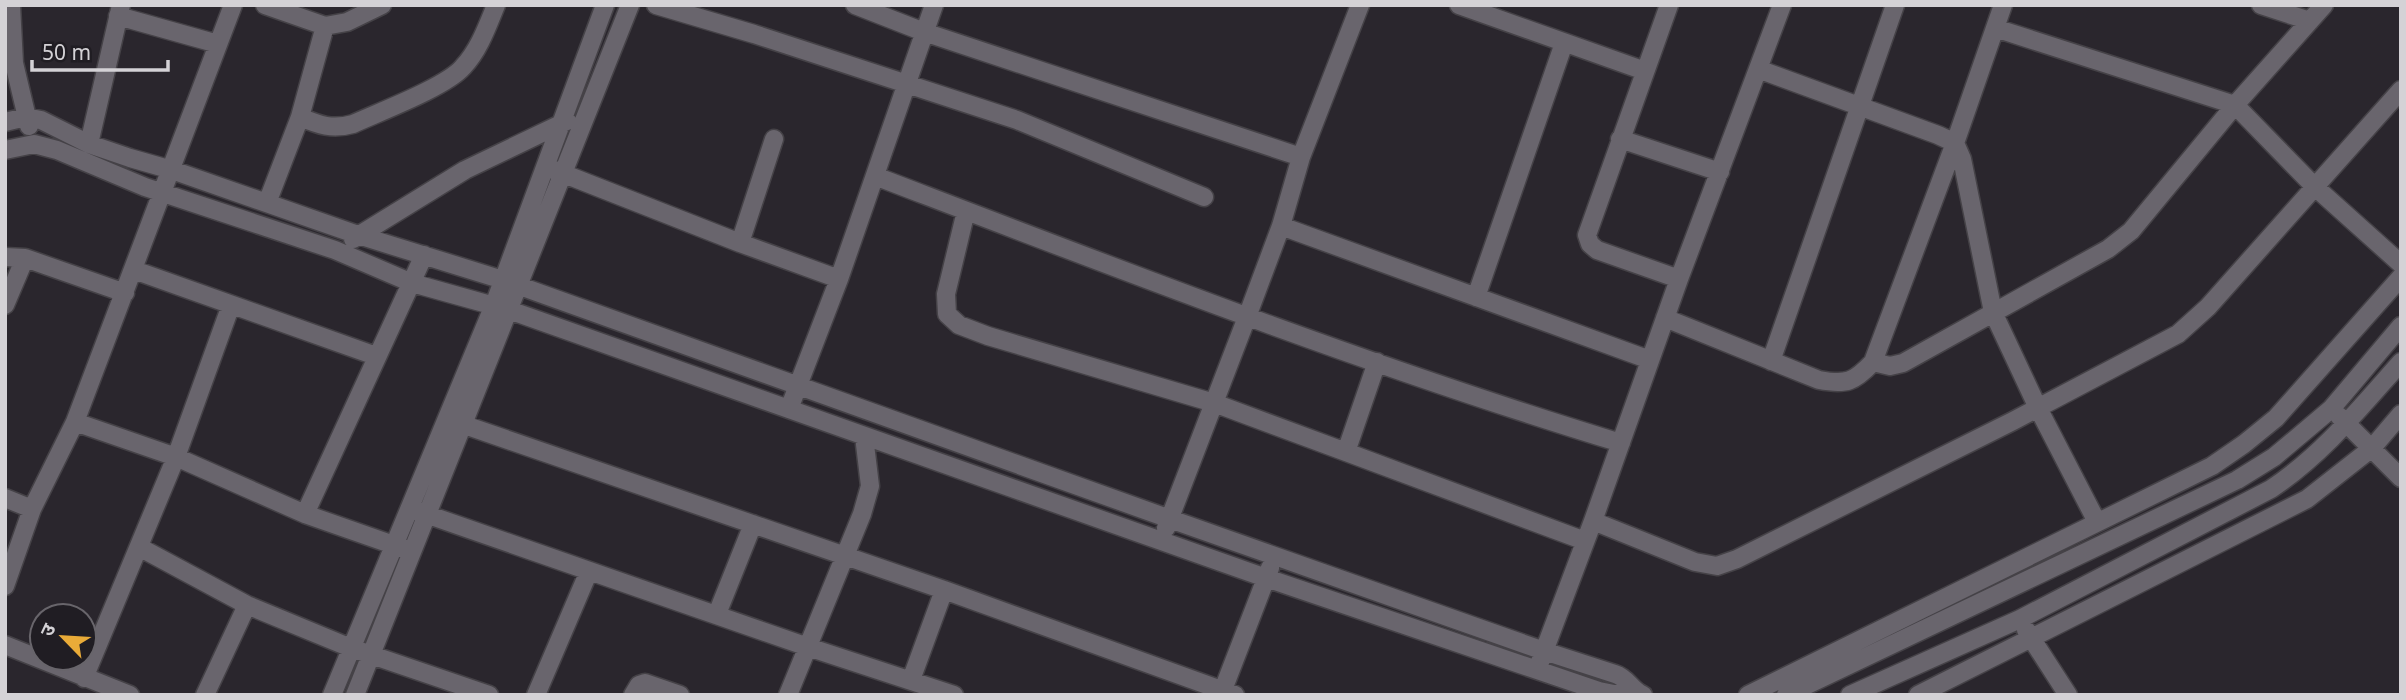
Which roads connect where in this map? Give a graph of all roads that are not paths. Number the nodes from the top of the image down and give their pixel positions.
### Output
1 (11, 5) edge
2 (233, 5) edge
3 (265, 5) edge
4 (382, 5) edge
5 (496, 5) edge
6 (605, 5) edge
7 (630, 5) edge
8 (656, 5) edge
9 (855, 5) edge
10 (934, 5) edge
11 (1360, 5) edge
12 (1459, 5) edge
13 (1669, 5) edge
14 (1782, 5) edge
15 (1877, 5) edge
16 (1894, 5) edge
17 (2003, 5) edge
18 (2261, 5) edge
19 (2325, 5) edge
20 (125, 11) edge
21 (2310, 22) junction
22 (325, 26) junction
23 (1995, 28) junction
24 (925, 32) junction
25 (1564, 43) junction
26 (218, 44) junction
27 (1758, 69) junction
28 (1646, 71) junction
29 (908, 84) junction
30 (2401, 90) edge
31 (2235, 105) junction
32 (1859, 106) junction
33 (588, 111) junction
34 (26, 117) junction
35 (300, 117) junction
36 (5, 122) edge
37 (562, 123) junction
38 (774, 139) dead end
39 (1620, 139) junction
40 (1955, 143) junction
41 (34, 144) junction
42 (89, 144) junction
43 (5, 150) edge
44 (1301, 158) junction
45 (546, 167) junction
46 (172, 170) junction
47 (1720, 172) junction
48 (563, 174) junction
49 (875, 176) junction
50 (2314, 186) junction
51 (163, 193) junction
52 (1204, 197) dead end
53 (267, 203) junction
54 (966, 211) junction
55 (1280, 226) junction
56 (358, 235) junction
57 (740, 243) junction
58 (335, 250) junction
59 (424, 255) junction
60 (5, 257) edge
61 (24, 258) junction
62 (2401, 264) edge
63 (134, 270) junction
64 (2401, 277) edge
65 (839, 278) junction
66 (1679, 279) junction
67 (412, 283) junction
68 (511, 283) junction
69 (125, 293) junction
70 (1476, 297) junction
71 (231, 304) junction
72 (5, 305) edge
73 (501, 307) junction
74 (1993, 312) junction
75 (2369, 314) junction
76 (1247, 317) junction
77 (1665, 318) junction
78 (2397, 330) edge
79 (376, 356) junction
80 (1650, 360) junction
81 (1771, 361) junction
82 (1377, 362) junction
83 (1873, 362) junction
84 (2401, 362) edge
85 (797, 385) junction
86 (1214, 404) junction
87 (2038, 408) junction
88 (789, 409) junction
89 (2331, 409) junction
90 (2401, 414) edge
91 (75, 422) junction
92 (455, 422) junction
93 (2346, 424) junction
94 (864, 436) junction
95 (1621, 443) junction
96 (2372, 448) junction
97 (1346, 452) junction
98 (176, 457) junction
99 (2401, 478) edge
100 (5, 498) edge
101 (32, 509) junction
102 (410, 509) junction
103 (305, 514) junction
104 (429, 516) junction
105 (1170, 519) junction
106 (1593, 521) junction
107 (2097, 522) junction
108 (753, 524) junction
109 (1161, 541) junction
110 (1585, 541) junction
111 (396, 545) junction
112 (139, 547) junction
113 (414, 552) junction
114 (1275, 555) junction
115 (846, 556) junction
116 (589, 571) junction
117 (1266, 578) junction
118 (5, 586) edge
119 (944, 590) junction
120 (247, 605) junction
121 (718, 614) junction
122 (2020, 619) junction
123 (2031, 639) junction
124 (5, 645) edge
125 (351, 648) junction
126 (808, 648) junction
127 (1544, 651) junction
128 (372, 655) junction
129 (1536, 671) junction
130 (84, 678) junction
131 (911, 680) junction
132 (1639, 693) edge
133 (1226, 694) edge
134 (130, 695) edge
135 (205, 695) edge
136 (332, 695) edge
137 (355, 695) edge
138 (489, 695) edge
139 (537, 695) edge
140 (633, 695) edge
141 (680, 695) edge
142 (788, 695) edge
143 (954, 695) edge
144 (1748, 695) edge
145 (1786, 695) edge
146 (1850, 695) edge
147 (1917, 695) edge
148 (2068, 695) edge

1 - 34 street
2 - 26 street
3 - 22 street
4 - 22 street
5 - 35 street
6 - 37 street
7 - 33 street
8 - 29 street
9 - 24 street
10 - 24 street
11 - 44 street
12 - 25 street
13 - 28 street
14 - 27 street
15 - 16 street
16 - 32 street
17 - 23 street
18 - 21 street
19 - 21 street
20 - 26 street
20 - 42 street
21 - 31 street
22 - 35 street
23 - 31 street
23 - 40 street
24 - 29 street
24 - 44 street
25 - 28 street
25 - 70 street
26 - 46 street
27 - 32 street
27 - 47 street
28 - 39 street
29 - 49 street
29 - 52 street
30 - 50 street
31 - 50 street
31 - 74 street
32 - 40 street
32 - 81 street
33 - 37 street
33 - 48 street
34 - 36 street
34 - 41 street
34 - 42 street
35 - 53 street
37 - 45 street
37 - 56 street
38 - 57 street
39 - 47 street
39 - 66 street
40 - 74 street
40 - 83 street
41 - 43 street
41 - 51 street
42 - 46 street
44 - 55 street
45 - 48 street
45 - 68 street
46 - 51 street
46 - 53 street
47 - 66 street
48 - 57 street
48 - 68 street
49 - 54 street
49 - 65 street
50 - 62 street
50 - 87 street
51 - 58 street
51 - 63 street
53 - 56 street
54 - 76 street
54 - 86 street
55 - 70 street
55 - 76 street
56 - 58 street
56 - 59 street
57 - 65 street
58 - 67 street
59 - 67 street
59 - 68 street
60 - 61 street
61 - 69 street
61 - 72 street
63 - 69 street
63 - 71 street
64 - 75 street
65 - 85 street
66 - 77 street
67 - 73 street
67 - 79 street
68 - 73 street
68 - 85 street
69 - 91 street
70 - 80 street
71 - 79 street
71 - 98 street
73 - 88 street
73 - 92 street
74 - 83 street
74 - 87 street
75 - 78 street
75 - 107 street
76 - 82 street
76 - 86 street
77 - 80 street
77 - 81 street
78 - 89 street
79 - 103 street
80 - 95 street
81 - 83 street
82 - 95 street
82 - 97 street
84 - 93 street
85 - 88 street
85 - 105 street
86 - 97 street
86 - 105 street
87 - 106 street
87 - 107 street
88 - 94 street
89 - 93 street
89 - 145 street
90 - 96 street
91 - 98 street
91 - 101 street
92 - 102 street
92 - 104 street
92 - 108 street
93 - 96 street
93 - 122 street
94 - 109 street
94 - 115 street
95 - 106 street
96 - 99 street
96 - 123 street
97 - 110 street
98 - 103 street
98 - 112 street
100 - 101 street
101 - 118 street
102 - 104 street
102 - 111 street
103 - 111 street
104 - 113 street
104 - 116 street
105 - 109 street
105 - 114 street
106 - 110 street
107 - 144 street
108 - 115 street
108 - 121 street
109 - 117 street
110 - 127 street
111 - 113 street
111 - 125 street
112 - 120 street
112 - 130 street
113 - 128 street
114 - 117 street
114 - 127 street
115 - 119 street
115 - 126 street
116 - 121 street
116 - 139 street
117 - 129 street
117 - 133 street
119 - 131 street
119 - 133 street
120 - 125 street
120 - 135 street
121 - 126 street
122 - 123 street
122 - 146 street
123 - 147 street
123 - 148 street
124 - 130 street
125 - 128 street
125 - 136 street
126 - 131 street
126 - 142 street
127 - 129 street
127 - 132 street
128 - 137 street
128 - 138 street
129 - 132 street
130 - 134 street
131 - 143 street
140 - 141 street

